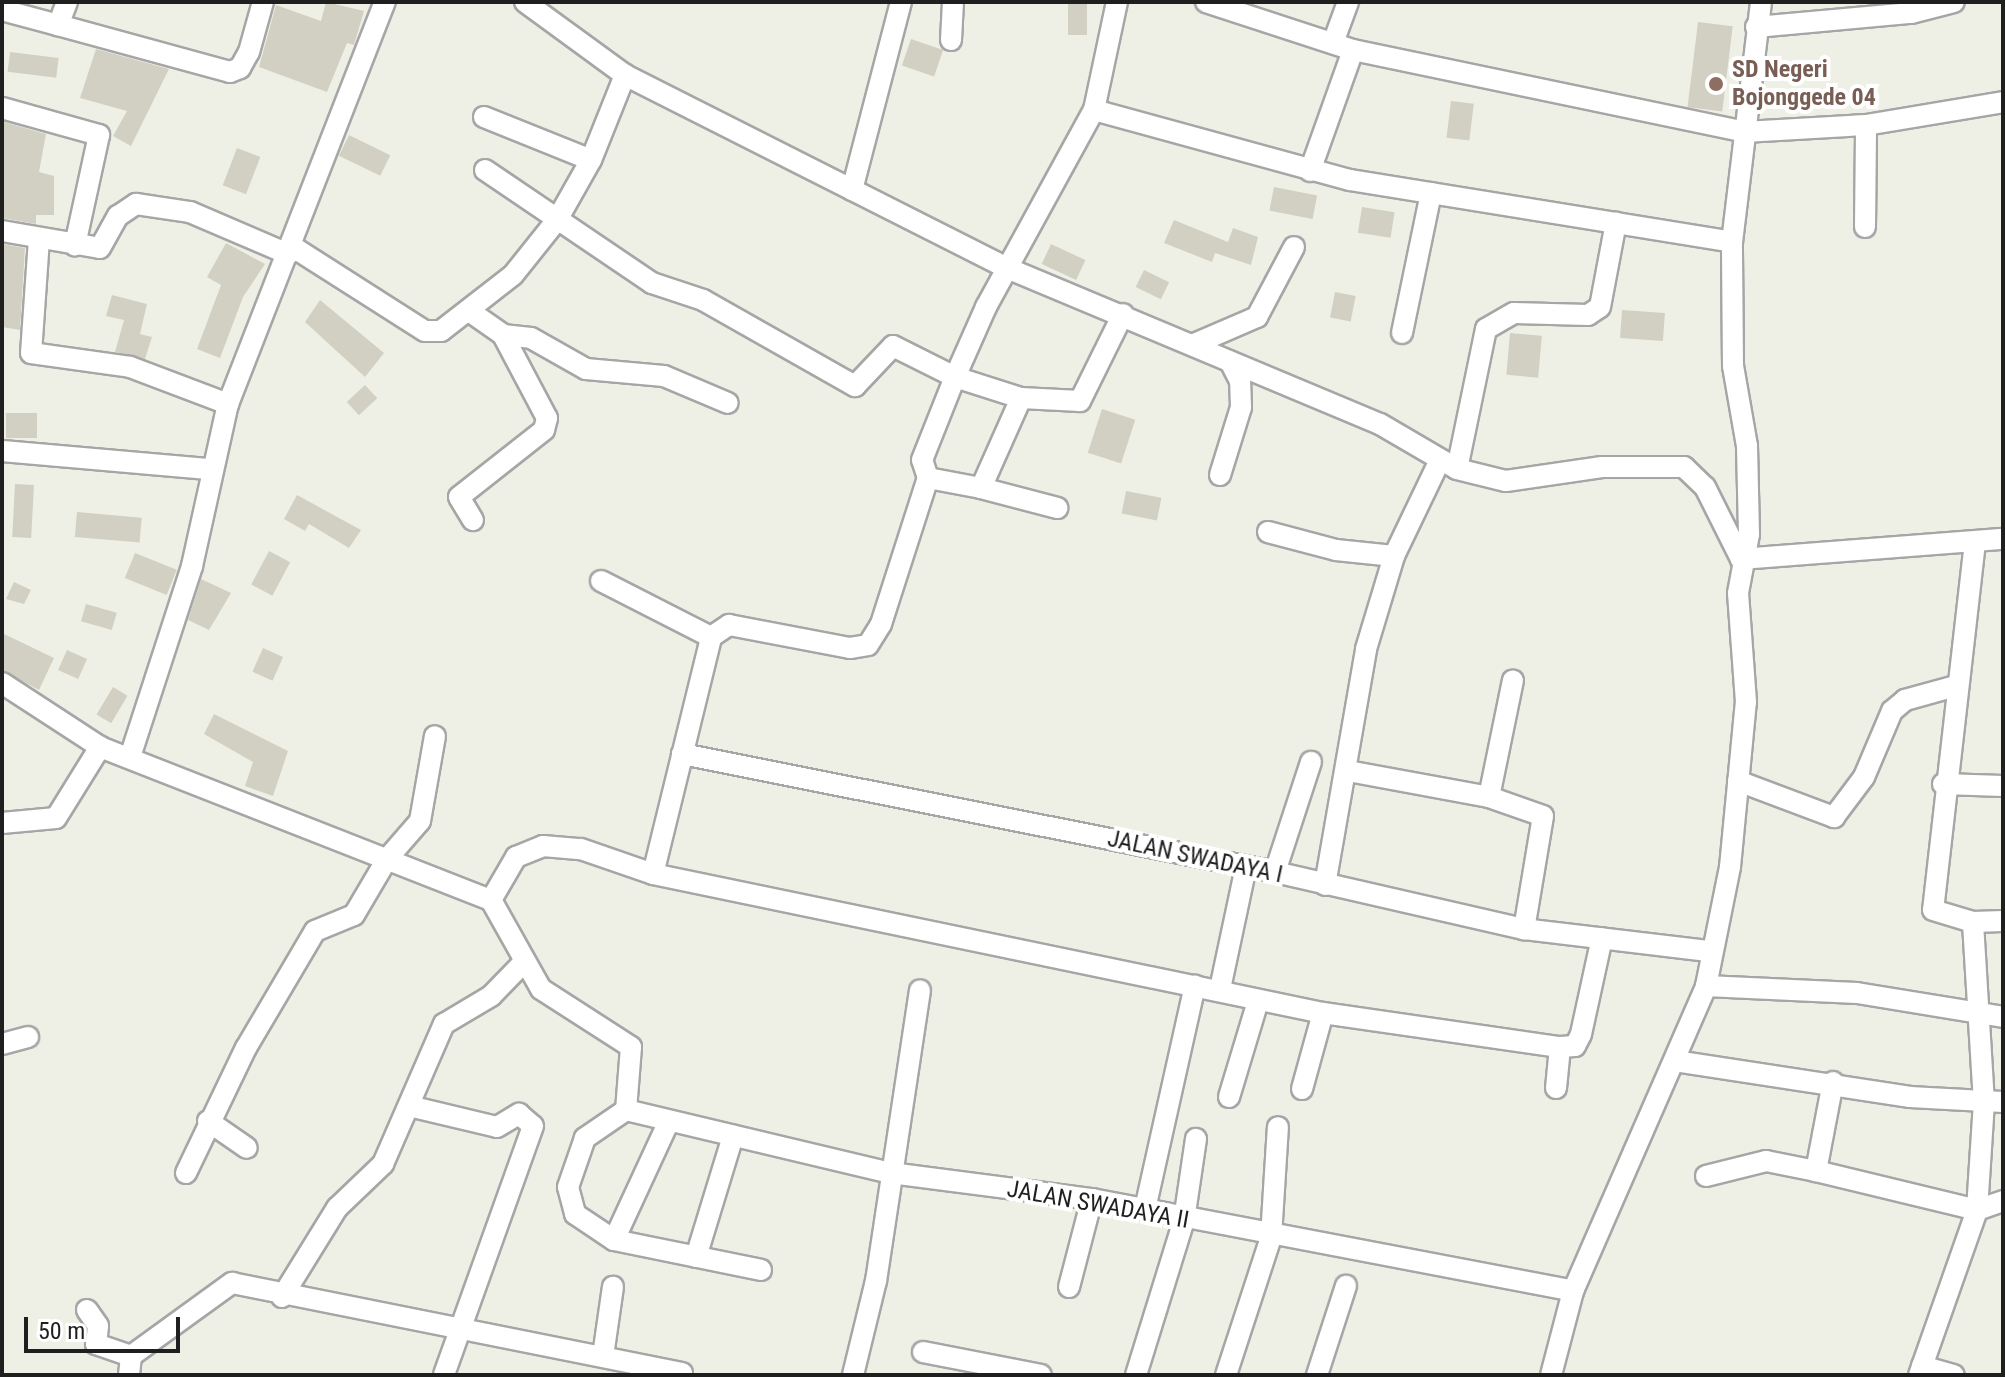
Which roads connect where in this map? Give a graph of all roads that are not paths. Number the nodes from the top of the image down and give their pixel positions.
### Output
1 (67, 2) edge
2 (263, 2) edge
3 (385, 2) edge
4 (525, 2) edge
5 (901, 2) edge
6 (953, 2) edge
7 (1117, 2) edge
8 (1206, 2) edge
9 (1348, 2) edge
10 (1761, 2) edge
11 (1954, 2) edge
12 (2, 10) edge
13 (58, 25) junction
14 (1756, 27) junction
15 (951, 40) dead end
16 (1333, 43) junction
17 (1353, 50) junction
18 (625, 75) junction
19 (2003, 102) edge
20 (2, 108) edge
21 (1094, 110) junction
22 (484, 117) dead end
23 (1866, 125) junction
24 (1744, 132) junction
25 (591, 160) junction
26 (485, 170) dead end
27 (1310, 171) junction
28 (852, 190) junction
29 (1431, 193) junction
30 (557, 220) junction
31 (1616, 222) junction
32 (1865, 227) dead end
33 (2, 231) edge
34 (39, 239) junction
35 (1732, 242) junction
36 (75, 245) junction
37 (1294, 247) dead end
38 (290, 250) junction
39 (1007, 268) junction
40 (472, 313) junction
41 (1123, 314) junction
42 (1402, 333) dead end
43 (503, 335) junction
44 (1192, 345) junction
45 (1230, 361) junction
46 (955, 377) junction
47 (1021, 398) junction
48 (728, 403) dead end
49 (228, 404) junction
50 (2, 451) edge
51 (1448, 464) junction
52 (209, 469) junction
53 (1220, 475) dead end
54 (928, 478) junction
55 (981, 488) junction
56 (1057, 508) dead end
57 (473, 520) dead end
58 (1268, 532) dead end
59 (2003, 539) edge
60 (1975, 542) junction
61 (1394, 556) junction
62 (1741, 559) junction
63 (601, 581) dead end
64 (711, 637) junction
65 (1513, 680) dead end
66 (2, 683) edge
67 (1956, 686) junction
68 (435, 736) dead end
69 (100, 747) junction
70 (682, 754) junction
71 (130, 757) junction
72 (1311, 762) dead end
73 (1348, 771) junction
74 (1738, 781) junction
75 (1943, 784) junction
76 (2003, 786) edge
77 (1489, 797) junction
78 (2, 823) edge
79 (387, 859) junction
80 (1246, 867) junction
81 (1275, 872) junction
82 (653, 874) junction
83 (1325, 885) junction
84 (491, 900) junction
85 (2003, 921) edge
86 (1973, 922) junction
87 (1524, 929) junction
88 (1602, 938) junction
89 (1709, 951) junction
90 (522, 964) junction
91 (1195, 986) junction
92 (1706, 986) junction
93 (1220, 989) junction
94 (920, 990) dead end
95 (1258, 1001) junction
96 (1323, 1013) junction
97 (1979, 1017) junction
98 (2003, 1017) edge
99 (28, 1037) dead end
100 (2, 1044) edge
101 (1560, 1047) junction
102 (1675, 1061) junction
103 (1833, 1082) junction
104 (1556, 1088) dead end
105 (1302, 1089) dead end
106 (1229, 1097) dead end
107 (1993, 1102) edge
108 (409, 1106) junction
109 (626, 1110) junction
110 (208, 1121) junction
111 (669, 1121) junction
112 (1278, 1127) dead end
113 (733, 1136) junction
114 (1196, 1139) dead end
115 (247, 1148) dead end
116 (1816, 1171) junction
117 (186, 1173) dead end
118 (891, 1173) junction
119 (1706, 1176) dead end
120 (1092, 1199) junction
121 (2003, 1201) edge
122 (1145, 1209) junction
123 (1977, 1210) junction
124 (1184, 1220) junction
125 (1271, 1237) junction
126 (614, 1240) junction
127 (696, 1257) junction
128 (761, 1270) dead end
129 (1346, 1286) dead end
130 (613, 1287) dead end
131 (1069, 1287) dead end
132 (1573, 1291) junction
133 (282, 1297) junction
134 (87, 1310) dead end
135 (459, 1324) junction
136 (923, 1352) dead end
137 (603, 1356) junction
138 (130, 1365) edge
139 (1920, 1370) edge
140 (682, 1373) edge
141 (444, 1375) edge
142 (853, 1375) edge
143 (1041, 1375) edge
144 (1136, 1375) edge
145 (1226, 1375) edge
146 (1317, 1375) edge
147 (1551, 1375) edge
148 (1954, 1375) edge

1 - 13 street
2 - 13 street
3 - 38 street
4 - 18 street
5 - 28 street
6 - 15 street
7 - 21 street
8 - 16 street
9 - 16 street
10 - 14 street
11 - 14 street
12 - 13 street
14 - 24 street
16 - 17 street
17 - 24 street
17 - 27 street
18 - 25 street
18 - 28 street
19 - 23 street
20 - 36 street
21 - 27 street
21 - 39 street
22 - 25 street
23 - 24 street
23 - 32 street
24 - 35 street
25 - 30 street
26 - 30 street
27 - 29 street
28 - 39 street
29 - 31 street
29 - 42 street
30 - 40 street
30 - 46 street
31 - 35 street
31 - 51 street
33 - 34 street
34 - 36 street
34 - 49 street
35 - 62 street
36 - 38 street
37 - 44 street
38 - 40 street
38 - 49 street
39 - 41 street
39 - 46 street
40 - 43 street
41 - 44 street
41 - 47 street
43 - 48 street
43 - 57 street
44 - 45 street
45 - 51 street
45 - 53 street
46 - 47 street
46 - 54 street
47 - 55 street
49 - 52 street
50 - 52 street
51 - 61 street
51 - 62 street
52 - 71 street
54 - 55 street
54 - 64 street
55 - 56 street
58 - 61 street
59 - 60 street
60 - 62 street
60 - 67 street
61 - 73 street
62 - 74 street
63 - 64 street
64 - 70 street
65 - 77 street
66 - 69 street
67 - 74 street
67 - 75 street
68 - 79 street
69 - 71 street
69 - 78 street
70 - 80 street, JALAN SWADAYA I
70 - 82 street
71 - 79 street
72 - 81 street
73 - 77 street
73 - 83 street
74 - 89 street
75 - 76 street
75 - 86 street
77 - 87 street
79 - 84 street
79 - 110 street
80 - 81 street, JALAN SWADAYA I
80 - 93 street
81 - 83 street, JALAN SWADAYA I
82 - 84 street
82 - 91 street
83 - 87 street, JALAN SWADAYA I
84 - 90 street
85 - 86 street
86 - 97 street
87 - 88 street, JALAN SWADAYA I
88 - 89 street, JALAN SWADAYA I
88 - 101 street
89 - 92 street
90 - 108 street
90 - 109 street
91 - 93 street
91 - 122 street
92 - 97 street
92 - 102 street
93 - 95 street
94 - 118 street
95 - 96 street
95 - 106 street
96 - 101 street
96 - 105 street
97 - 98 street
97 - 107 street
99 - 100 street
101 - 104 street
102 - 103 street
102 - 132 street
103 - 107 street
103 - 116 street
107 - 123 street
108 - 133 street
108 - 135 street
109 - 111 street, JALAN SWADAYA II
109 - 126 street
110 - 115 street
110 - 117 street
111 - 113 street, JALAN SWADAYA II
111 - 126 street
112 - 125 street
113 - 118 street, JALAN SWADAYA II
113 - 127 street
114 - 124 street
116 - 119 street
116 - 123 street
118 - 120 street, JALAN SWADAYA II
118 - 142 street
120 - 122 street, JALAN SWADAYA II
120 - 131 street
121 - 123 street
122 - 124 street, JALAN SWADAYA II
123 - 139 street
124 - 125 street, JALAN SWADAYA II
124 - 144 street
125 - 132 street, JALAN SWADAYA II
125 - 145 street
126 - 127 street
127 - 128 street
129 - 146 street
130 - 137 street
132 - 147 street
133 - 135 street
133 - 138 street
134 - 138 street
135 - 137 street
135 - 141 street
136 - 143 street
137 - 140 street
139 - 148 street

